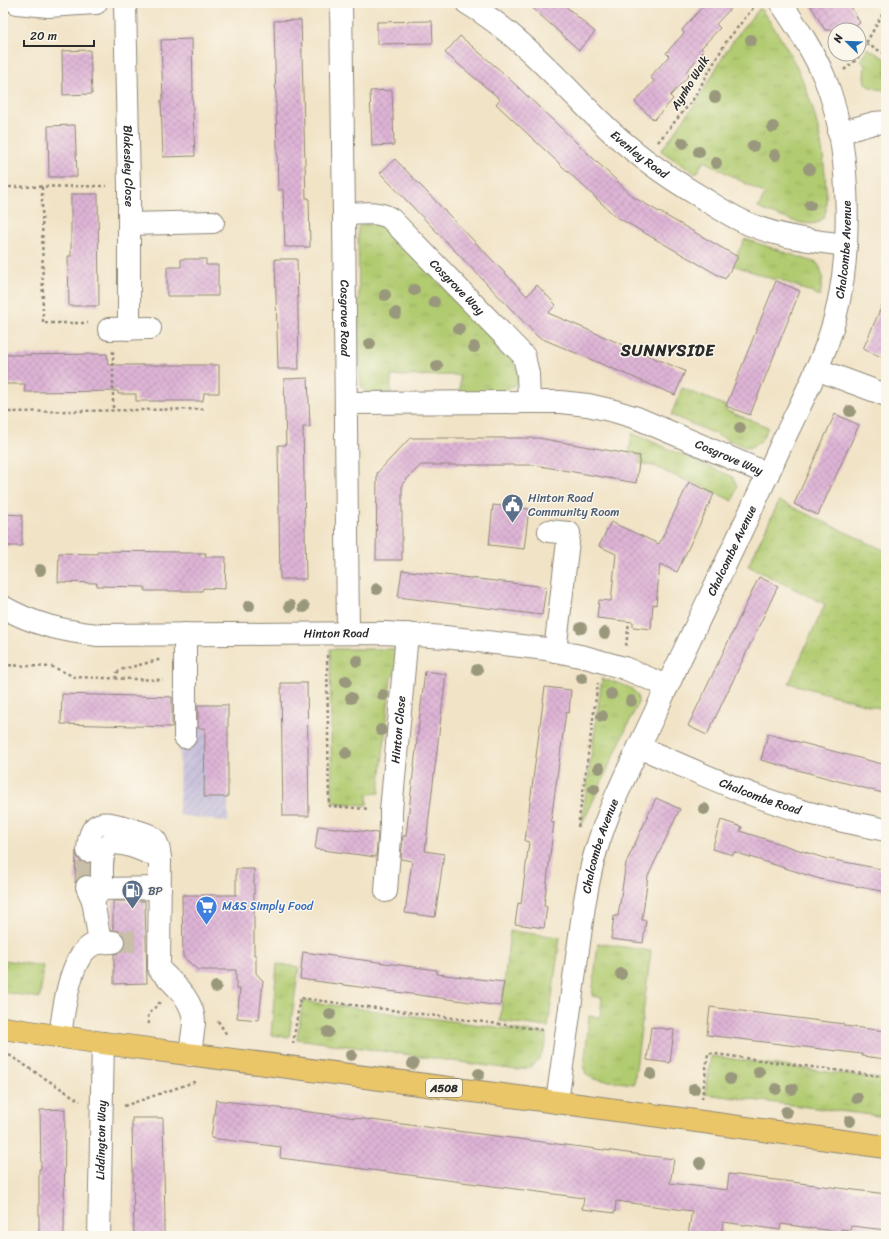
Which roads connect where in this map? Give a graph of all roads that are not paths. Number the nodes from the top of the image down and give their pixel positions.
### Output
1 (17, 3) edge
2 (96, 3) edge
3 (125, 3) edge
4 (341, 3) edge
5 (467, 3) edge
6 (781, 3) edge
7 (886, 122) edge
8 (839, 133) junction
9 (344, 214) junction
10 (213, 222) dead end
11 (129, 224) junction
12 (846, 245) junction
13 (125, 329) road end
14 (816, 369) junction
15 (886, 395) edge
16 (529, 402) junction
17 (346, 403) junction
18 (768, 474) junction
19 (549, 531) dead end
20 (3, 607) edge
21 (337, 633) junction
22 (407, 634) junction
23 (185, 644) junction
24 (555, 651) junction
25 (667, 686) junction
26 (185, 737) dead end
27 (639, 747) junction
28 (886, 830) edge
29 (88, 851) tunnel mouth
30 (160, 858) junction
31 (160, 888) junction
32 (94, 891) junction
33 (386, 891) dead end
34 (3, 1028) edge
35 (60, 1037) junction
36 (103, 1043) junction
37 (190, 1055) junction
38 (557, 1102) junction
39 (886, 1147) edge
40 (99, 1236) edge

1 - 2 street
3 - 11 street, Blakesley Close
4 - 9 street, Cosgrove Road
5 - 12 street, Evenley Road
6 - 8 street, Chalcombe Avenue
7 - 8 street
8 - 12 street, Chalcombe Avenue
9 - 16 street, Cosgrove Way
9 - 17 street, Cosgrove Road
10 - 11 street
11 - 13 street, Blakesley Close
12 - 14 street, Chalcombe Avenue
14 - 15 street
14 - 18 street, Chalcombe Avenue
16 - 17 street, Cosgrove Way
16 - 18 street, Cosgrove Way
17 - 21 street, Cosgrove Road
18 - 25 street, Chalcombe Avenue
19 - 24 street
20 - 23 street, Hinton Road
21 - 22 street, Hinton Road
21 - 23 street, Hinton Road
22 - 24 street, Hinton Road
22 - 33 street, Hinton Close
23 - 26 street
24 - 25 street, Hinton Road
25 - 27 street, Chalcombe Avenue
27 - 28 street, Chalcombe Road
27 - 38 street, Chalcombe Avenue
29 - 30 street
30 - 31 street
30 - 32 street
31 - 32 street
31 - 37 street
32 - 35 street
34 - 35 highway, A508
35 - 36 highway, A508
36 - 37 highway, A508
36 - 40 street, Liddington Way
37 - 38 highway, A508
38 - 39 highway, A508

